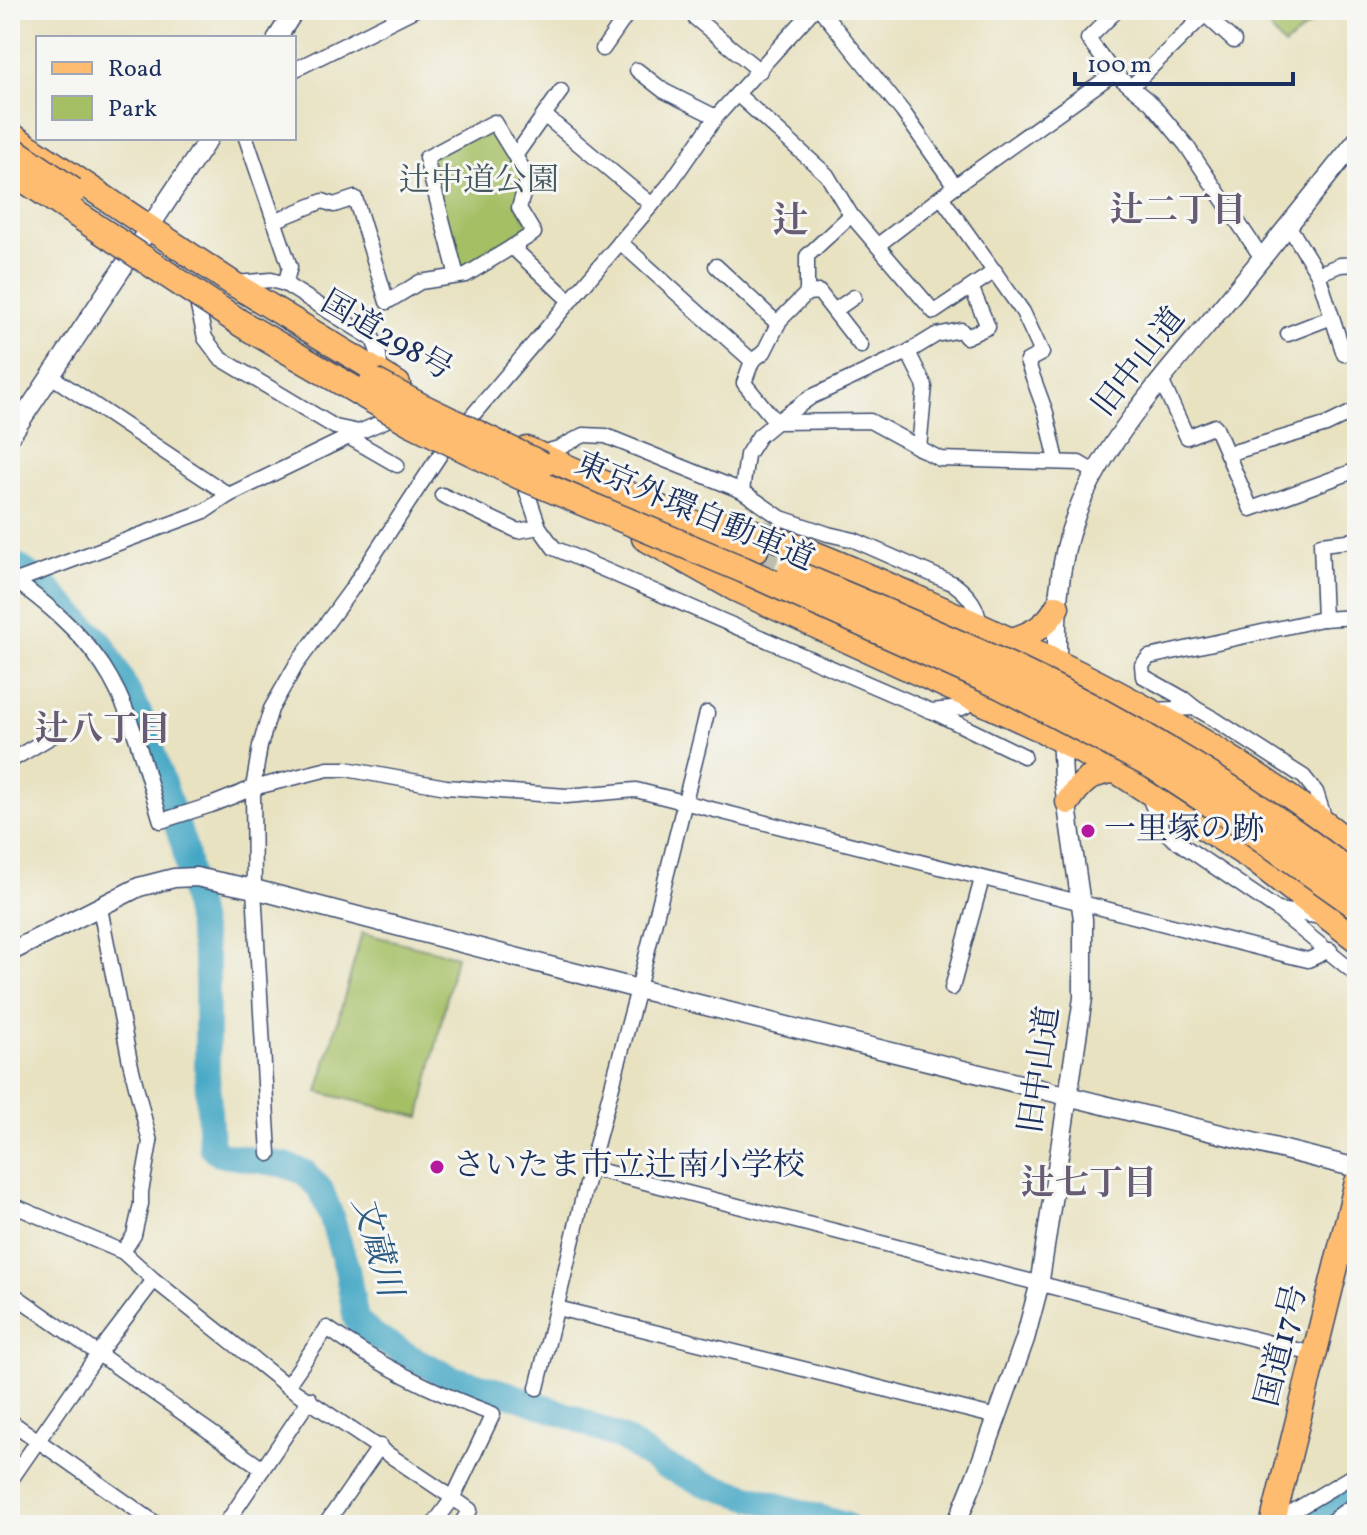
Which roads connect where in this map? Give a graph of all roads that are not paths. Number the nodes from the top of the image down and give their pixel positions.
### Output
1 (295, 10) edge
2 (630, 10) edge
3 (702, 10) edge
4 (813, 10) edge
5 (821, 10) edge
6 (1117, 10) edge
7 (410, 11) edge
8 (1202, 12) edge
9 (278, 36) edge
10 (1234, 41) dead end
11 (603, 49) dead end
12 (296, 69) edge
13 (637, 70) dead end
14 (760, 71) junction
15 (1114, 73) junction
16 (1131, 87) junction
17 (561, 91) dead end
18 (738, 95) junction
19 (544, 115) junction
20 (716, 117) junction
21 (10, 134) edge
22 (208, 140) edge
23 (247, 140) edge
24 (1357, 140) edge
25 (10, 148) edge
26 (515, 156) junction
27 (10, 170) edge
28 (10, 183) edge
29 (955, 186) junction
30 (942, 198) junction
31 (652, 205) junction
32 (851, 215) junction
33 (274, 221) junction
34 (1288, 225) junction
35 (148, 227) junction
36 (620, 242) junction
37 (878, 245) junction
38 (512, 247) junction
39 (1262, 258) junction
40 (127, 260) junction
41 (1357, 264) edge
42 (716, 266) dead end
43 (995, 271) junction
44 (1318, 274) junction
45 (457, 276) junction
46 (232, 283) junction
47 (285, 284) junction
48 (972, 289) junction
49 (807, 293) junction
50 (854, 297) dead end
51 (570, 301) junction
52 (198, 307) junction
53 (834, 311) junction
54 (1332, 317) junction
55 (778, 324) junction
56 (1288, 334) dead end
57 (861, 346) dead end
58 (908, 352) junction
59 (1344, 354) dead end
60 (752, 361) junction
61 (381, 375) junction
62 (51, 376) junction
63 (1161, 380) junction
64 (1357, 410) edge
65 (387, 420) junction
66 (469, 420) junction
67 (776, 422) junction
68 (355, 435) junction
69 (10, 437) edge
70 (919, 448) junction
71 (443, 450) junction
72 (538, 454) junction
73 (1227, 454) junction
74 (1057, 461) junction
75 (397, 465) dead end
76 (1357, 470) edge
77 (1096, 473) junction
78 (525, 486) junction
79 (742, 491) junction
80 (229, 495) junction
81 (442, 495) dead end
82 (644, 502) junction
83 (539, 527) junction
84 (633, 531) junction
85 (1357, 540) edge
86 (756, 550) tunnel mouth
87 (13, 579) edge
88 (746, 581) dead end
89 (1057, 607) junction
90 (1357, 617) edge
91 (1324, 619) junction
92 (980, 625) junction
93 (1010, 640) junction
94 (1057, 662) junction
95 (977, 701) junction
96 (1195, 708) junction
97 (931, 711) junction
98 (1149, 711) junction
99 (707, 713) dead end
100 (54, 735) dead end
101 (1061, 741) junction
102 (1024, 756) dead end
103 (10, 761) edge
104 (1116, 771) junction
105 (253, 788) junction
106 (1145, 788) junction
107 (1068, 802) junction
108 (683, 803) junction
109 (1327, 823) junction
110 (1357, 849) edge
111 (982, 879) junction
112 (1357, 879) edge
113 (254, 889) junction
114 (1081, 903) junction
115 (1357, 906) edge
116 (100, 908) junction
117 (1278, 910) junction
118 (1330, 918) junction
119 (1357, 940) edge
120 (1330, 950) junction
121 (10, 952) edge
122 (1357, 975) edge
123 (952, 988) dead end
124 (638, 989) junction
125 (1068, 1097) junction
126 (269, 1154) dead end
127 (590, 1168) junction
128 (1357, 1168) edge
129 (1357, 1182) edge
130 (10, 1204) edge
131 (123, 1252) junction
132 (154, 1280) junction
133 (1039, 1286) junction
134 (10, 1292) edge
135 (557, 1308) junction
136 (98, 1354) junction
137 (1313, 1354) junction
138 (287, 1386) junction
139 (537, 1388) dead end
140 (310, 1399) junction
141 (997, 1417) junction
142 (10, 1421) edge
143 (38, 1441) junction
144 (380, 1446) junction
145 (263, 1469) junction
146 (1357, 1473) edge
147 (10, 1481) edge
148 (453, 1498) junction
149 (1357, 1502) edge
150 (158, 1525) edge
151 (225, 1525) edge
152 (325, 1525) edge
153 (433, 1525) edge
154 (460, 1525) edge
155 (956, 1525) edge
156 (1272, 1525) edge
157 (1326, 1525) edge

1 - 9 street
2 - 11 street
3 - 14 street
4 - 14 street
5 - 29 street
6 - 15 street
7 - 12 street
8 - 10 street
8 - 16 street
13 - 20 street
14 - 18 street
15 - 16 street
15 - 29 street
16 - 39 street
17 - 19 street
18 - 20 street
18 - 32 street
19 - 26 street
19 - 31 street
20 - 31 street
21 - 35 highway, 国道298号
22 - 35 street
23 - 33 street
24 - 34 street, 旧中山道
25 - 112 highway, 東京外環自動車道, bridge
26 - 38 street
26 - 45 street
27 - 115 highway, 東京外環自動車道, bridge
28 - 40 highway
29 - 30 street
30 - 37 street
30 - 43 street
31 - 36 street
32 - 37 street
32 - 49 street
33 - 45 street
33 - 47 street
34 - 39 street, 旧中山道
34 - 44 street
35 - 40 street
35 - 46 highway, 国道298号
36 - 51 street
36 - 60 street
37 - 48 street
38 - 45 street
38 - 51 street
39 - 63 street, 旧中山道
40 - 52 highway
40 - 62 street
41 - 44 street
42 - 55 street
43 - 48 street
43 - 74 street
44 - 54 street
46 - 47 street
46 - 61 highway, 国道298号
47 - 61 street
48 - 58 street
49 - 53 street
49 - 55 street
50 - 53 street
51 - 66 street
52 - 65 highway
52 - 68 street
53 - 57 street
54 - 56 street
54 - 59 street
55 - 60 street
58 - 67 street
58 - 70 street
60 - 67 street
61 - 66 highway, 国道298号
62 - 69 street
62 - 80 street
63 - 73 street
63 - 77 street, 旧中山道
64 - 73 street
65 - 68 street
65 - 71 highway
66 - 71 street
66 - 72 highway, 国道298号
67 - 70 street
67 - 79 street
68 - 75 street
68 - 80 street
70 - 74 street
71 - 78 highway
71 - 105 street
72 - 79 street
72 - 82 highway, 国道298号
73 - 76 street
74 - 77 street
77 - 89 street, 旧中山道
78 - 83 street
78 - 84 highway
79 - 92 street
80 - 87 street
81 - 83 street
82 - 86 highway, 国道298号
82 - 92 highway
83 - 97 street
84 - 88 highway
84 - 95 highway
85 - 91 street
87 - 105 street
89 - 93 highway
89 - 94 street, 旧中山道
90 - 91 street
91 - 96 street
92 - 93 highway
93 - 94 highway
94 - 98 highway
94 - 101 street, 旧中山道
95 - 97 street
95 - 101 highway
96 - 98 street
96 - 109 street
97 - 102 street
98 - 109 highway
99 - 108 street
100 - 103 street
101 - 104 highway
101 - 107 street, 旧中山道
104 - 106 highway
104 - 107 highway
105 - 108 street
105 - 113 street
106 - 117 street
106 - 118 highway
107 - 114 street, 旧中山道
108 - 111 street
108 - 124 street
109 - 110 highway
111 - 114 street
111 - 123 street
113 - 116 street
113 - 124 street
113 - 126 street
114 - 120 street
114 - 125 street, 旧中山道
116 - 121 street
116 - 131 street
117 - 118 street
117 - 120 street
118 - 119 highway
120 - 122 street
124 - 125 street
124 - 127 street
125 - 128 street
125 - 133 street, 旧中山道
127 - 133 street
127 - 135 street
129 - 137 highway, 国道17号
130 - 131 street
131 - 132 street
132 - 136 street
132 - 138 street
133 - 137 street
133 - 141 street, 旧中山道
134 - 136 street
135 - 139 street
135 - 141 street
136 - 143 street
136 - 145 street
137 - 156 highway, 国道17号
138 - 140 street
138 - 148 street
140 - 144 street
140 - 145 street
141 - 155 street, 旧中山道
142 - 143 street
143 - 147 street
143 - 150 street
144 - 148 street
144 - 152 street
145 - 151 street
146 - 156 street
148 - 153 street
148 - 154 street
149 - 157 street

